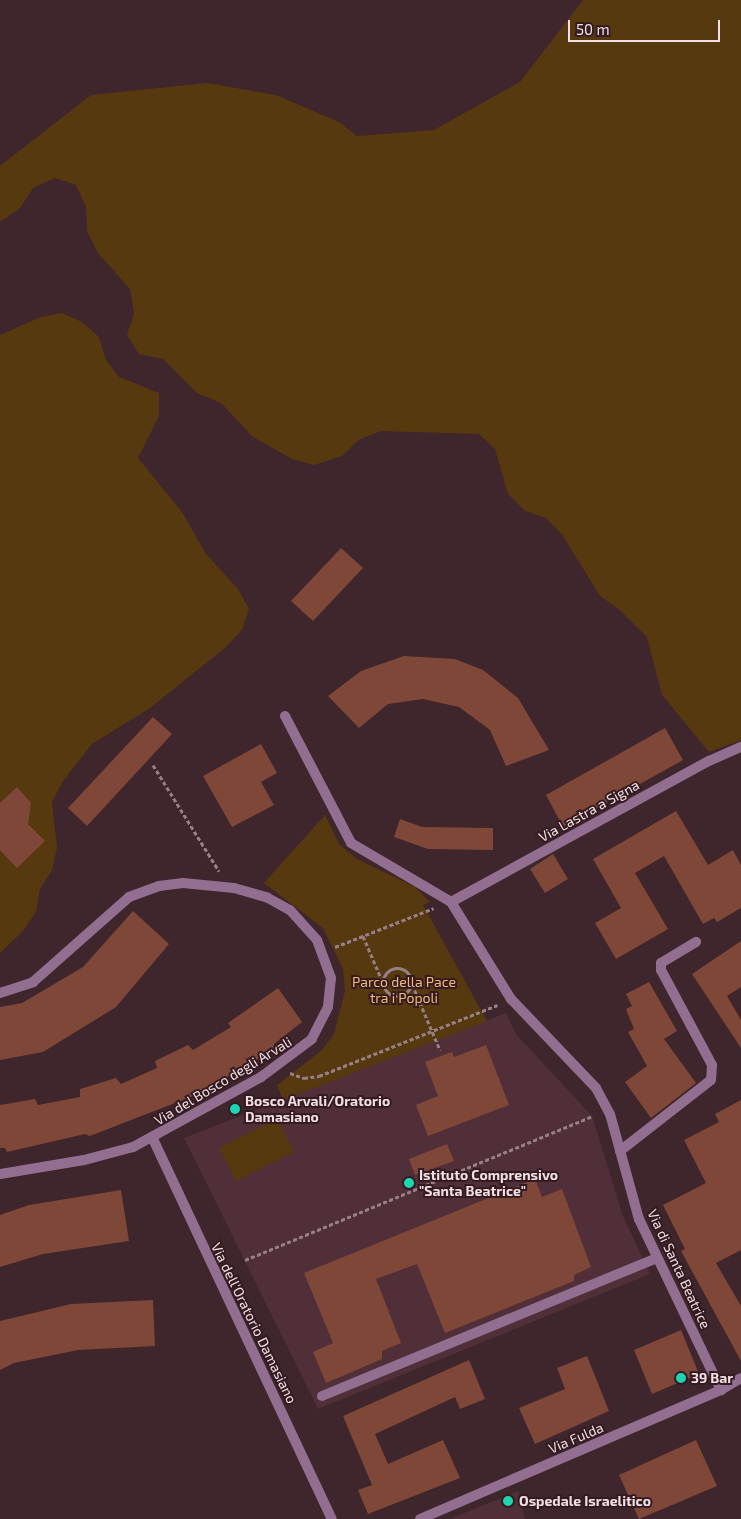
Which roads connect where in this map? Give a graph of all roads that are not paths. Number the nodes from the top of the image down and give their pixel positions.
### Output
1 (285, 716) dead end
2 (741, 747) edge
3 (451, 902) junction
4 (696, 942) dead end
5 (0, 993) edge
6 (153, 1139) junction
7 (620, 1151) junction
8 (0, 1174) edge
9 (657, 1258) junction
10 (740, 1381) edge
11 (721, 1390) junction
12 (322, 1396) dead end
13 (332, 1519) edge
14 (420, 1519) edge

1 - 3 street, Via di Santa Beatrice
2 - 3 street, Via Lastra a Signa
3 - 7 street, Via di Santa Beatrice
4 - 7 street
5 - 6 street, Via del Bosco degli Arvali
6 - 8 street, Via del Bosco degli Arvali
6 - 13 street, Via dell'Oratorio Damasiano
7 - 9 street, Via di Santa Beatrice
9 - 11 street, Via di Santa Beatrice
9 - 12 street
10 - 11 street, Via Fulda
11 - 14 street, Via Fulda

